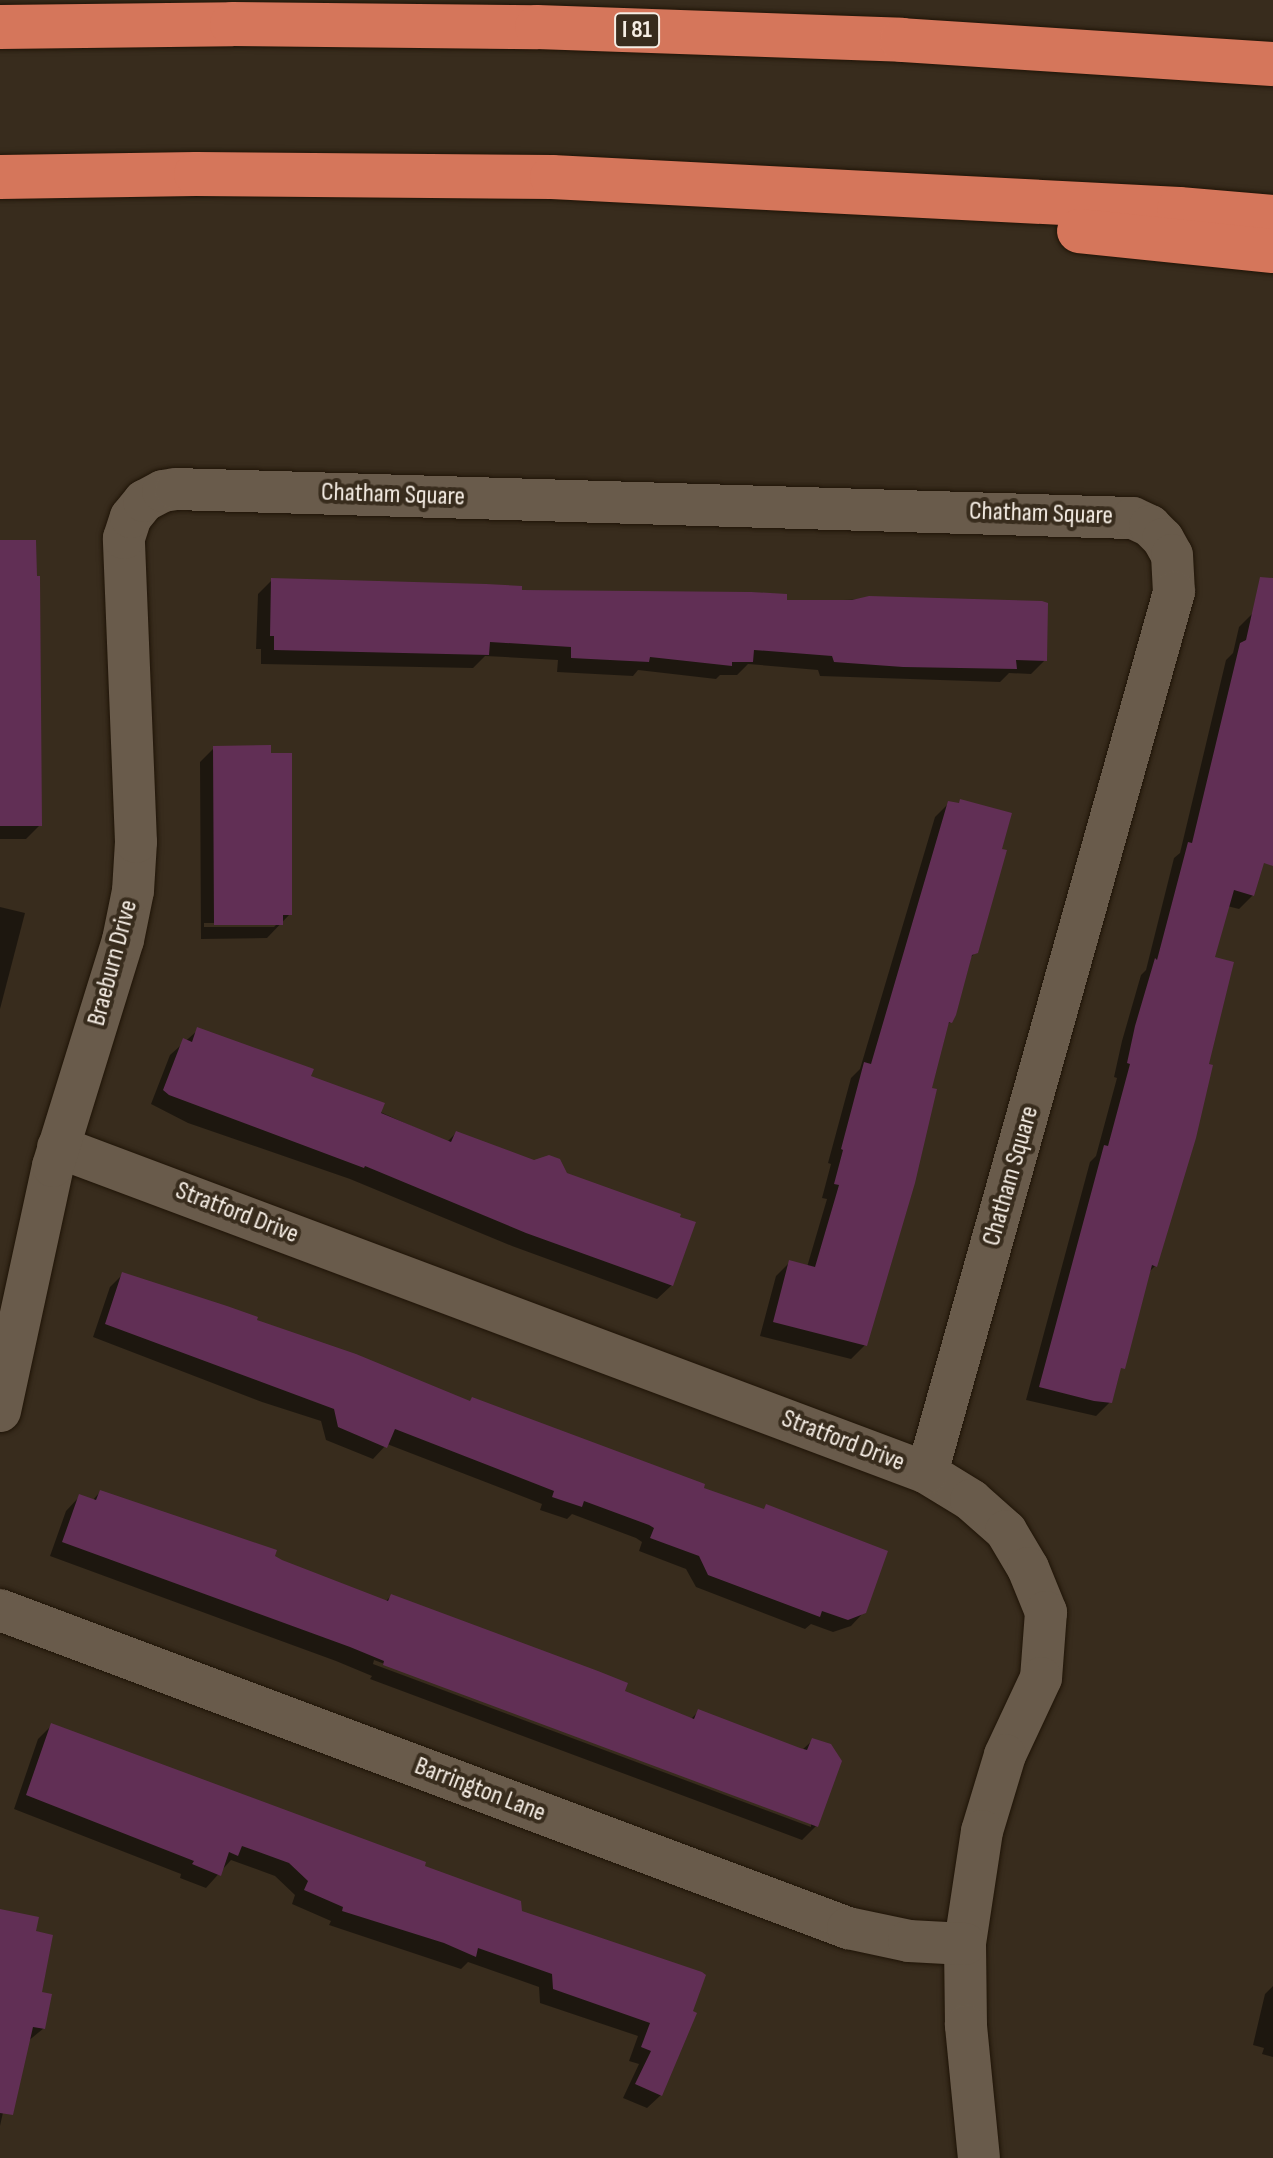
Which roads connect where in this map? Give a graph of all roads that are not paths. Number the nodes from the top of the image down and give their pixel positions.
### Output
1 (0, 27) edge
2 (537, 27) junction
3 (1273, 33) edge
4 (1273, 64) edge
5 (0, 177) edge
6 (552, 177) junction
7 (1273, 217) edge
8 (1273, 251) edge
9 (138, 508) joint
10 (58, 1147) junction
11 (0, 1411) edge
12 (927, 1473) junction
13 (0, 1610) edge
14 (965, 1944) junction
15 (979, 2158) edge

1 - 2 highway, I 81
2 - 3 highway
2 - 4 highway, I 81
5 - 6 highway
6 - 7 highway
6 - 8 highway
9 - 10 street, Braeburn Drive
9 - 12 street, Chatham Square
10 - 11 street, Braeburn Drive
10 - 12 street, Stratford Drive
12 - 14 street, Stratford Drive
13 - 14 street, Barrington Lane
14 - 15 street, Stratford Drive

